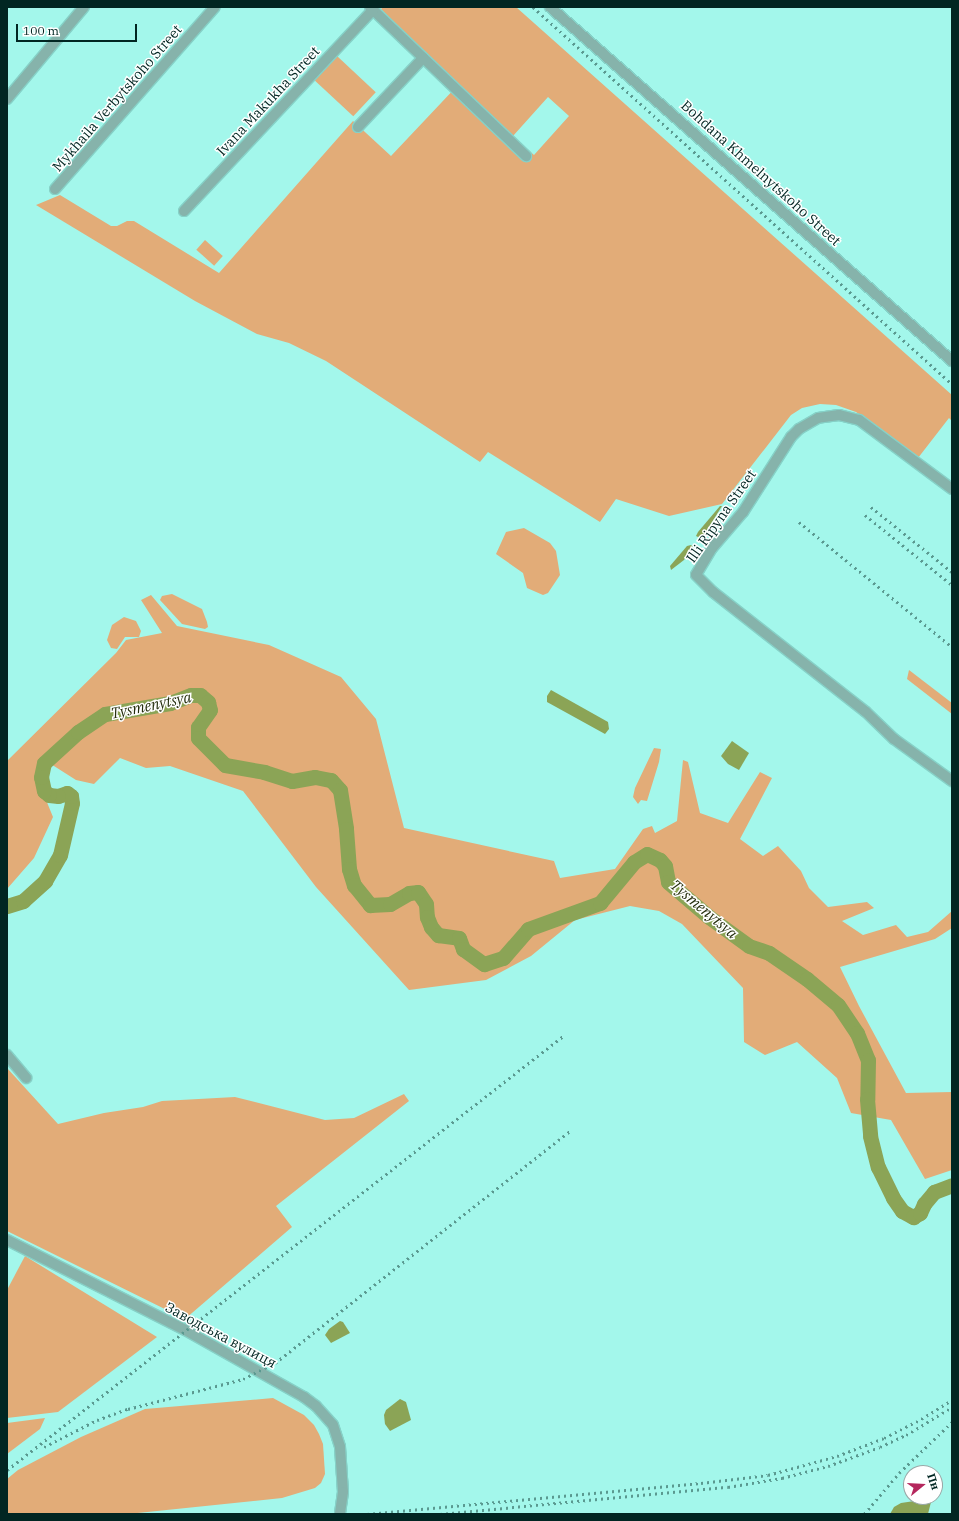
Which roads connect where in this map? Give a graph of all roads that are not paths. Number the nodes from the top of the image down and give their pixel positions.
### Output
1 (84, 7) edge
2 (215, 7) edge
3 (550, 7) edge
4 (371, 9) edge
5 (423, 58) junction
6 (7, 99) edge
7 (358, 127) dead end
8 (526, 156) dead end
9 (55, 188) dead end
10 (184, 211) dead end
11 (952, 361) edge
12 (952, 489) edge
13 (952, 781) edge
14 (7, 1055) edge
15 (26, 1078) dead end
16 (7, 1240) edge
17 (340, 1514) edge

1 - 6 street
2 - 9 street, Mykhaila Verbytskoho Street
3 - 11 street, Bohdana Khmelnytskoho Street
4 - 5 street
4 - 10 street, Ivana Makukha Street
5 - 7 street
5 - 8 street
12 - 13 street, Illi Ripyna Street
14 - 15 street
16 - 17 street, Заводська вулиця

